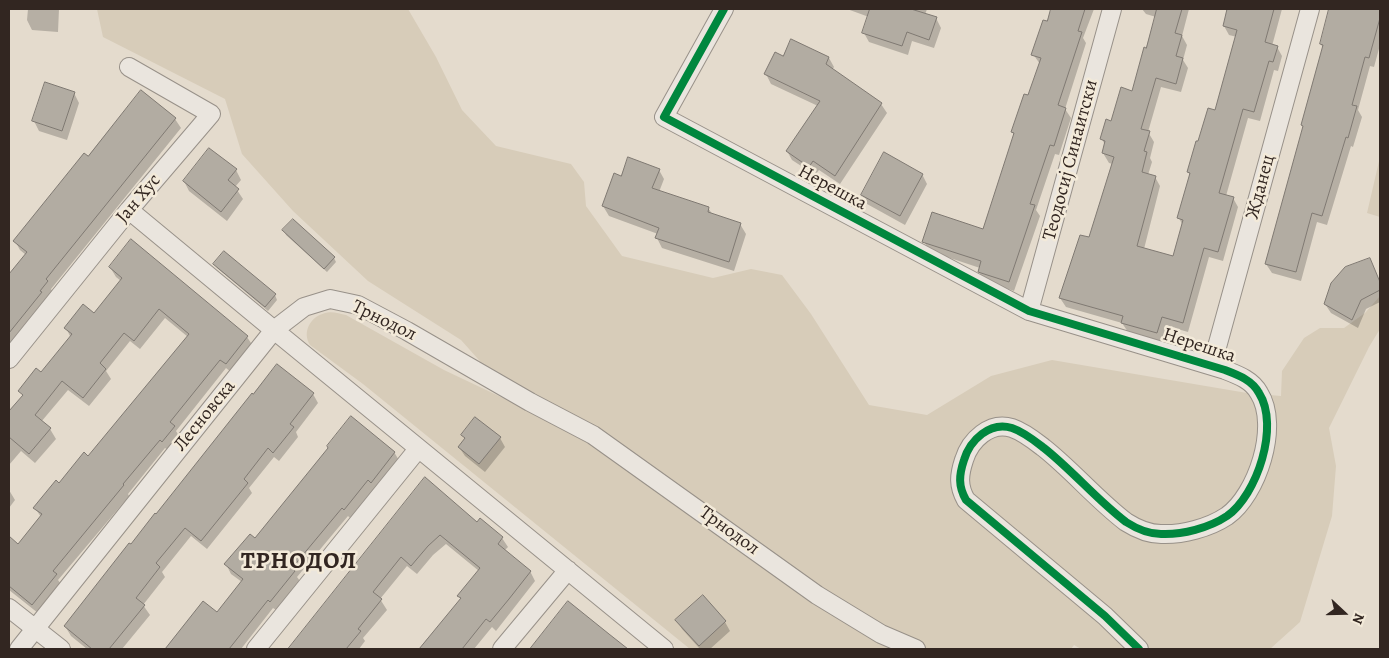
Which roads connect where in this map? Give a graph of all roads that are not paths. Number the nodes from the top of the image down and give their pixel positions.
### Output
1 (724, 9) edge
2 (1112, 9) edge
3 (1310, 9) edge
4 (129, 67) dead end
5 (129, 210) junction
6 (1029, 312) junction
7 (274, 330) junction
8 (9, 359) edge
9 (1212, 365) junction
10 (418, 449) junction
11 (568, 570) junction
12 (9, 608) edge
13 (36, 629) junction
14 (19, 649) edge
15 (61, 649) edge
16 (256, 649) edge
17 (502, 649) edge
18 (664, 649) edge
19 (916, 649) edge
20 (1139, 649) edge

1 - 6 street, Нерешка
2 - 6 street, Теодосиј Синаитски
3 - 9 street, Жданец
4 - 5 street, Јан Хус
5 - 7 street
5 - 8 street, Јан Хус
6 - 9 street, Нерешка
7 - 10 street
7 - 13 street, Лесновска
7 - 19 street, Трнодол
9 - 20 street, Нерешка
10 - 11 street
10 - 16 street
11 - 17 street
11 - 18 street
12 - 13 street
13 - 14 street, Лесновска
13 - 15 street

